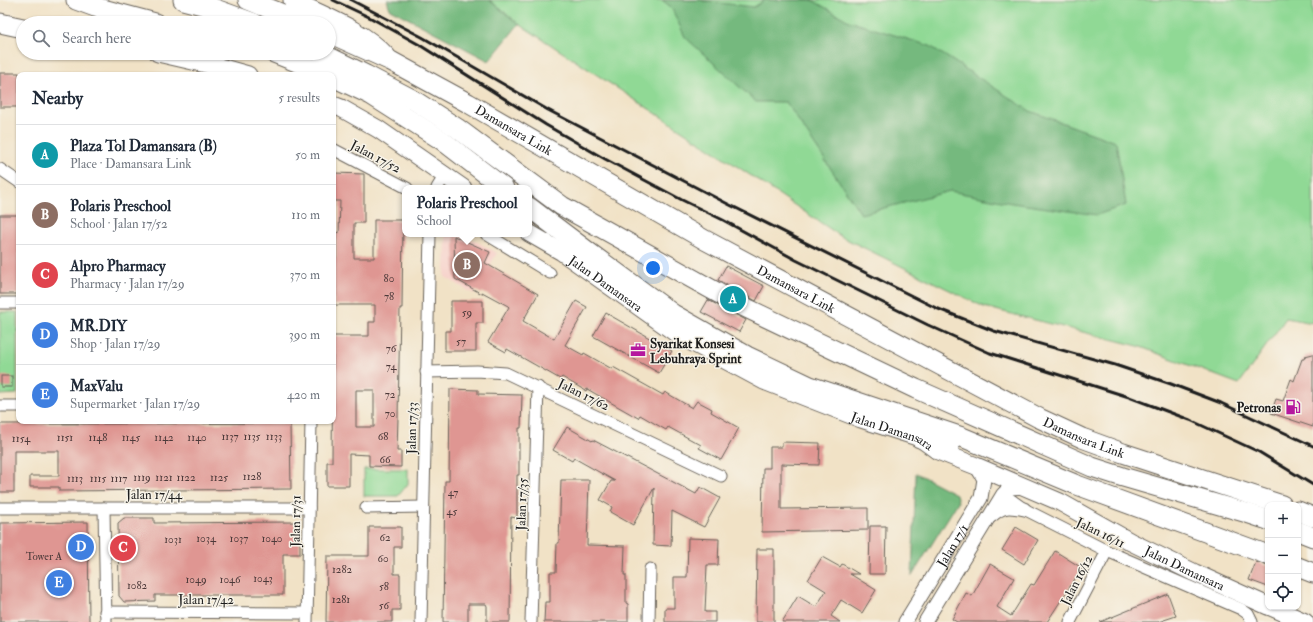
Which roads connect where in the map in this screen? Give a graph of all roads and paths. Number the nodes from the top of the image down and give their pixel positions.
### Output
1 (76, 0) edge
2 (182, 0) edge
3 (248, 0) edge
4 (292, 0) edge
5 (129, 16) edge
6 (235, 16) edge
7 (288, 16) edge
8 (325, 16) edge
9 (336, 22) edge
10 (0, 23) edge
11 (16, 26) edge
12 (0, 30) edge
13 (16, 31) edge
14 (336, 36) edge
15 (188, 60) edge
16 (292, 60) edge
17 (335, 60) edge
18 (391, 60) junction
19 (237, 72) edge
20 (322, 72) edge
21 (336, 78) edge
22 (336, 106) edge
23 (395, 110) junction
24 (336, 151) edge
25 (0, 169) edge
26 (16, 180) edge
27 (441, 182) edge
28 (402, 185) edge
29 (452, 185) edge
30 (479, 185) edge
31 (500, 185) edge
32 (532, 209) edge
33 (532, 235) edge
34 (430, 237) edge
35 (491, 237) edge
36 (550, 273) dead end
37 (0, 303) edge
38 (16, 303) edge
39 (426, 372) junction
40 (538, 387) junction
41 (0, 406) edge
42 (16, 406) edge
43 (311, 424) edge
44 (920, 438) junction
45 (976, 466) junction
46 (722, 476) dead end
47 (1077, 485) junction
48 (1024, 487) junction
49 (1003, 494) junction
50 (981, 498) junction
51 (1273, 502) edge
52 (0, 508) edge
53 (104, 508) junction
54 (309, 508) junction
55 (366, 508) dead end
56 (423, 508) junction
57 (1024, 509) junction
58 (1301, 512) edge
59 (989, 517) junction
60 (1313, 517) edge
61 (1265, 519) edge
62 (1301, 532) edge
63 (1313, 537) edge
64 (1107, 551) junction
65 (1265, 554) edge
66 (1301, 567) edge
67 (650, 569) dead end
68 (1313, 573) edge
69 (1265, 605) edge
70 (1278, 610) edge
71 (106, 617) edge
72 (307, 618) edge
73 (421, 622) edge
74 (531, 622) edge
75 (650, 622) edge
76 (905, 622) edge
77 (925, 622) edge
78 (1070, 622) edge
79 (1252, 622) edge
80 (1305, 622) edge

1 - 5 highway
2 - 6 highway
3 - 7 highway
4 - 8 main road
9 - 18 main road
10 - 11 highway
12 - 13 main road
14 - 18 highway, Damansara Link
15 - 19 main road
16 - 20 highway
17 - 61 highway, Damansara Link
18 - 51 highway, Damansara Link
21 - 23 highway
22 - 27 main road
23 - 30 highway
23 - 31 highway
24 - 28 street, Jalan 17/52
25 - 26 street
27 - 29 main road
32 - 47 highway
33 - 44 main road, Jalan Damansara
34 - 39 street, Jalan 17/33
35 - 36 street
37 - 38 street
39 - 40 street, Jalan 17/62
39 - 56 street, Jalan 17/33
40 - 46 street, Jalan 17/62
40 - 74 street, Jalan 17/35
41 - 42 street
43 - 54 street, Jalan 17/31
44 - 45 main road, Jalan Damansara
44 - 47 highway
45 - 48 main road, Jalan Damansara
45 - 50 street, Jalan 17/1
47 - 65 highway
48 - 49 street
48 - 69 main road, Jalan Damansara
49 - 50 street
49 - 57 street, Jalan 16/11
49 - 59 street, Jalan 17/1
50 - 76 street, Jalan 17/1
52 - 53 street, Jalan 17/44
53 - 54 street, Jalan 17/44
53 - 71 street
54 - 72 street, Jalan 17/31
55 - 56 street
56 - 73 street, Jalan 17/33
57 - 59 street
57 - 64 street, Jalan 16/11
58 - 60 highway
59 - 77 street, Jalan 17/1
62 - 63 highway
64 - 78 street, Jalan 16/12
64 - 79 street, Jalan 16/11
66 - 68 highway
67 - 75 street
70 - 80 main road
71 - 72 street, Jalan 17/42

